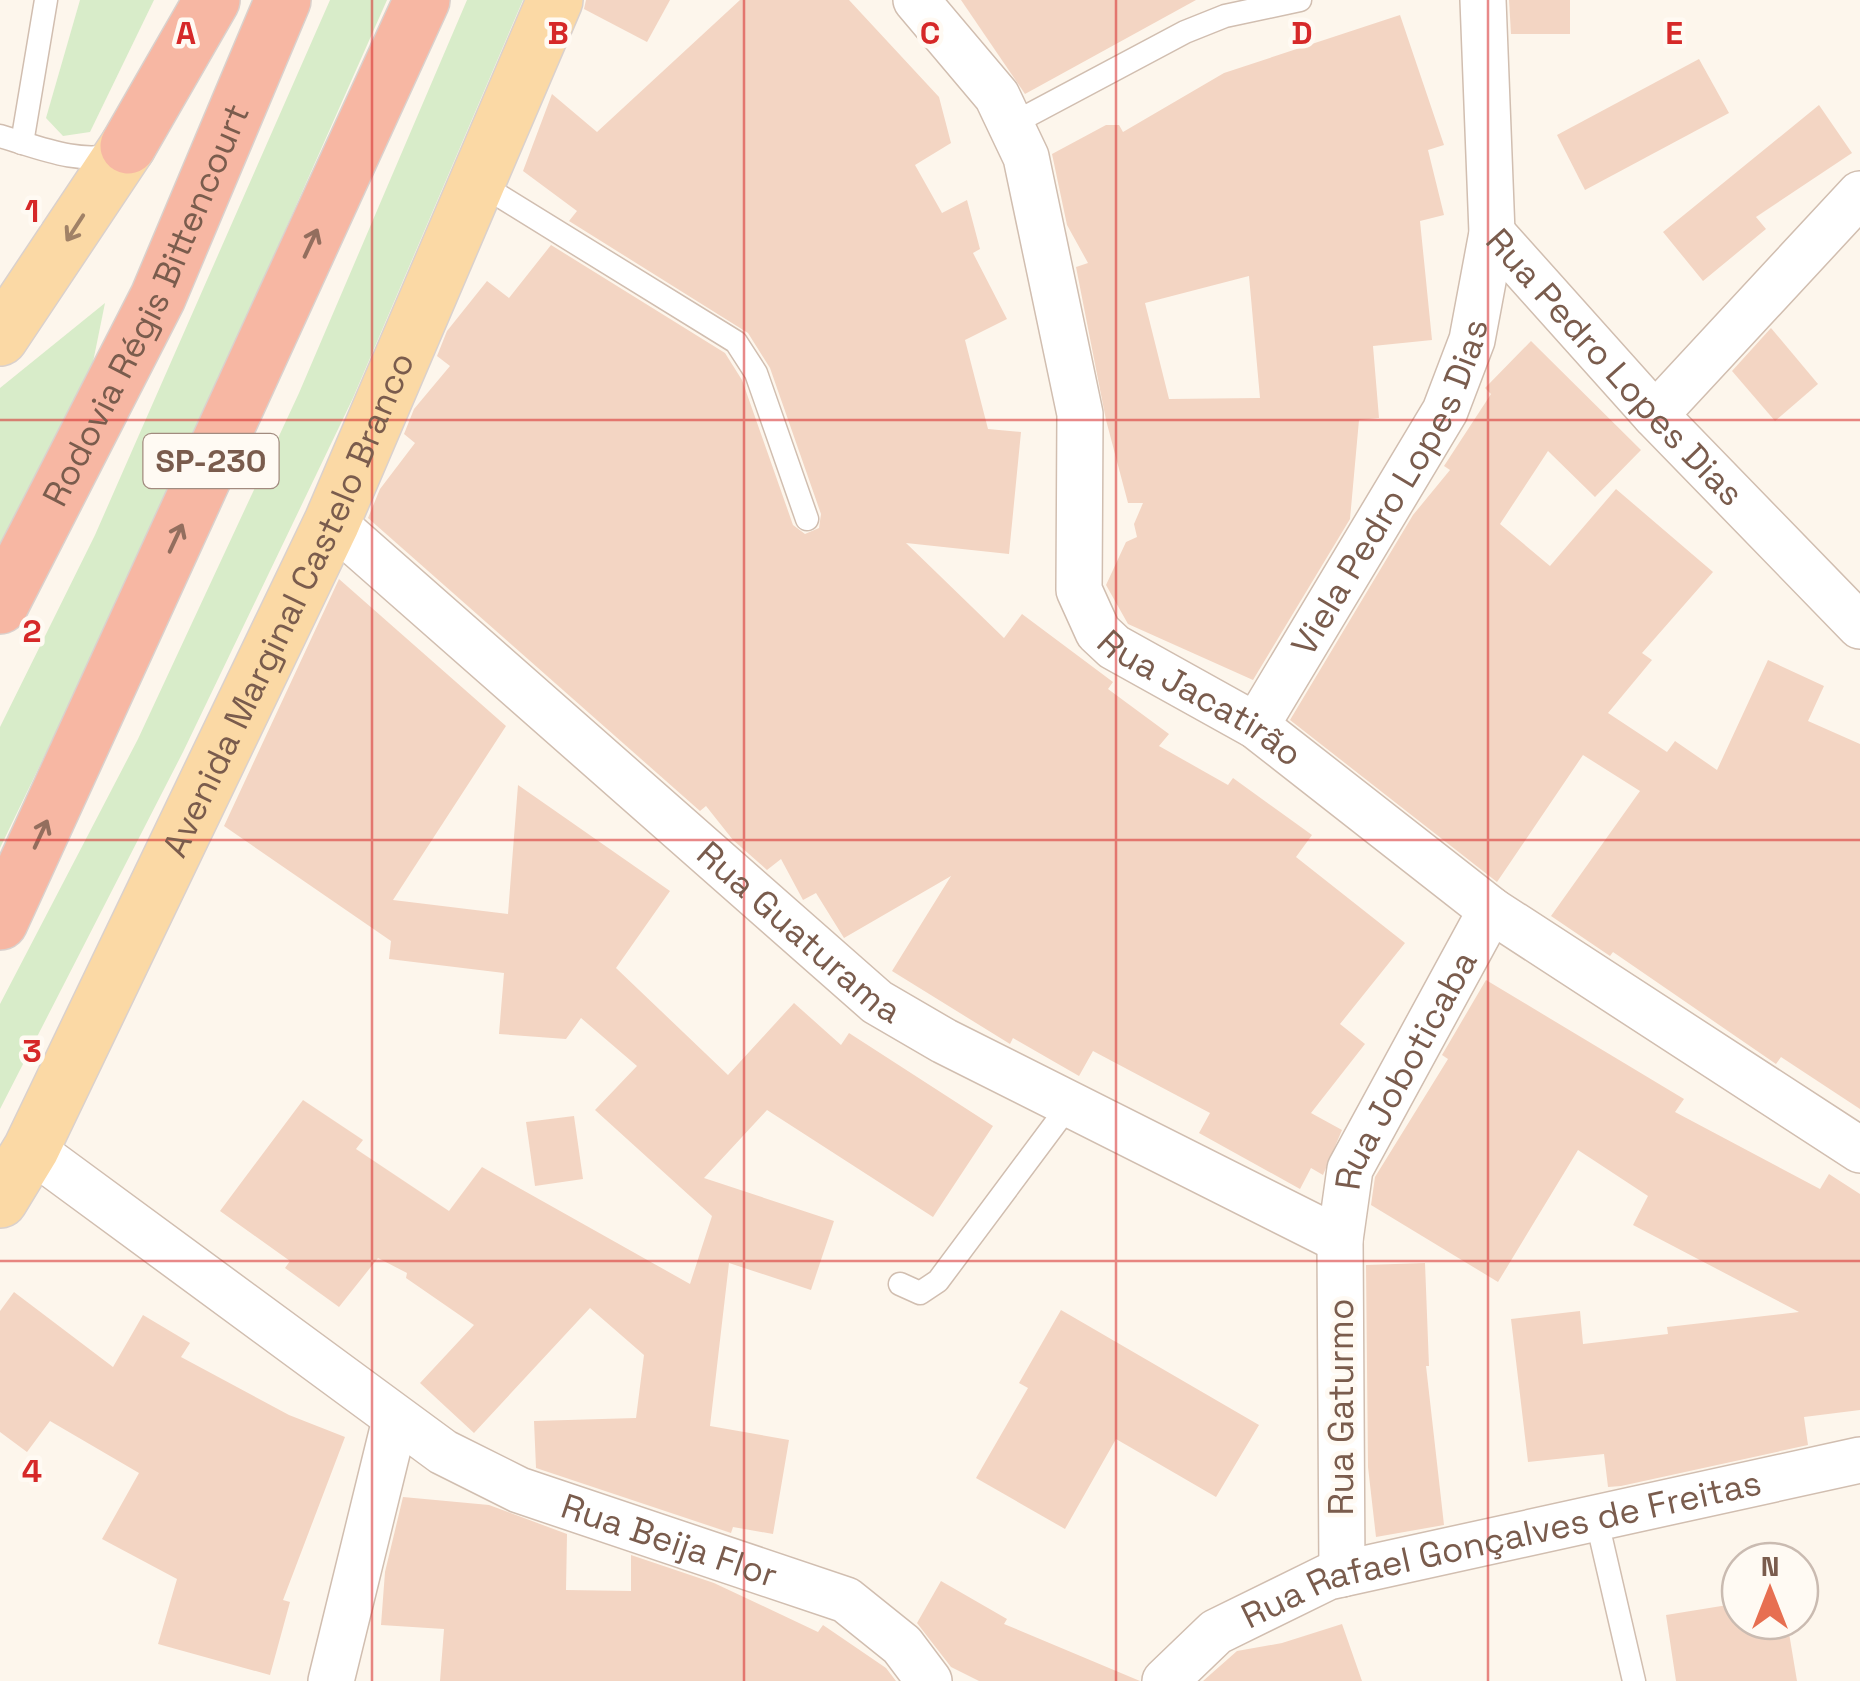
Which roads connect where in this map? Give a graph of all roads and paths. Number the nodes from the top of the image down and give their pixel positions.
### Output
1 (46, 0) edge
2 (212, 0) edge
3 (283, 0) edge
4 (422, 0) edge
5 (555, 0) edge
6 (916, 0) edge
7 (1300, 0) edge
8 (1483, 0) edge
9 (1014, 123) junction
10 (11, 140) edge
11 (128, 146) junction
12 (477, 182) junction
13 (1860, 194) edge
14 (1492, 233) junction
15 (17, 308) edge
16 (0, 338) edge
17 (1655, 415) junction
18 (807, 519) dead end
19 (332, 522) junction
20 (0, 606) edge
21 (1860, 626) edge
22 (1256, 726) junction
23 (1491, 910) junction
24 (0, 922) edge
25 (1070, 1104) junction
26 (32, 1149) junction
27 (1860, 1150) edge
28 (0, 1200) edge
29 (1340, 1240) junction
30 (900, 1284) dead end
31 (394, 1420) junction
32 (1860, 1460) edge
33 (1596, 1517) junction
34 (1342, 1574) junction
35 (331, 1681) edge
36 (930, 1681) edge
37 (1165, 1681) edge
38 (1634, 1681) edge

1 - 10 lane
2 - 11 highway
3 - 20 highway, Rodovia Régis Bittencourt / SP-230
24 -> 4 highway, SP-230
5 - 12 main road, Avenida Marginal Castelo Branco
6 - 9 street, Rua Jacatirão
7 - 9 lane
8 - 14 street, Rua Pedro Lopes Dias
9 - 22 street, Rua Jacatirão
10 - 11 lane
11 -> 15 main road
12 - 18 lane
12 - 19 main road, Avenida Marginal Castelo Branco
13 - 17 street
14 - 17 street, Rua Pedro Lopes Dias
14 - 22 street, Viela Pedro Lopes Dias
15 - 16 main road
17 - 21 street, Rua Pedro Lopes Dias
19 - 25 street, Rua Guaturama
19 - 26 main road, Avenida Marginal Castelo Branco
22 - 23 street, Rua Jacatirão
23 - 27 street, Rua Jacatirão
23 - 29 street, Rua Joboticaba
25 - 29 street, Rua Guaturama
25 - 30 lane
26 - 28 main road, Avenida Marginal Castelo Branco
26 - 31 street, Rua Beija Flor
29 - 34 street, Rua Gaturmo
31 - 35 street
31 - 36 street, Rua Beija Flor
32 - 33 street, Rua Rafael Gonçalves de Freitas
33 - 34 street, Rua Rafael Gonçalves de Freitas
33 - 38 lane
34 - 37 street, Rua Rafael Gonçalves de Freitas

